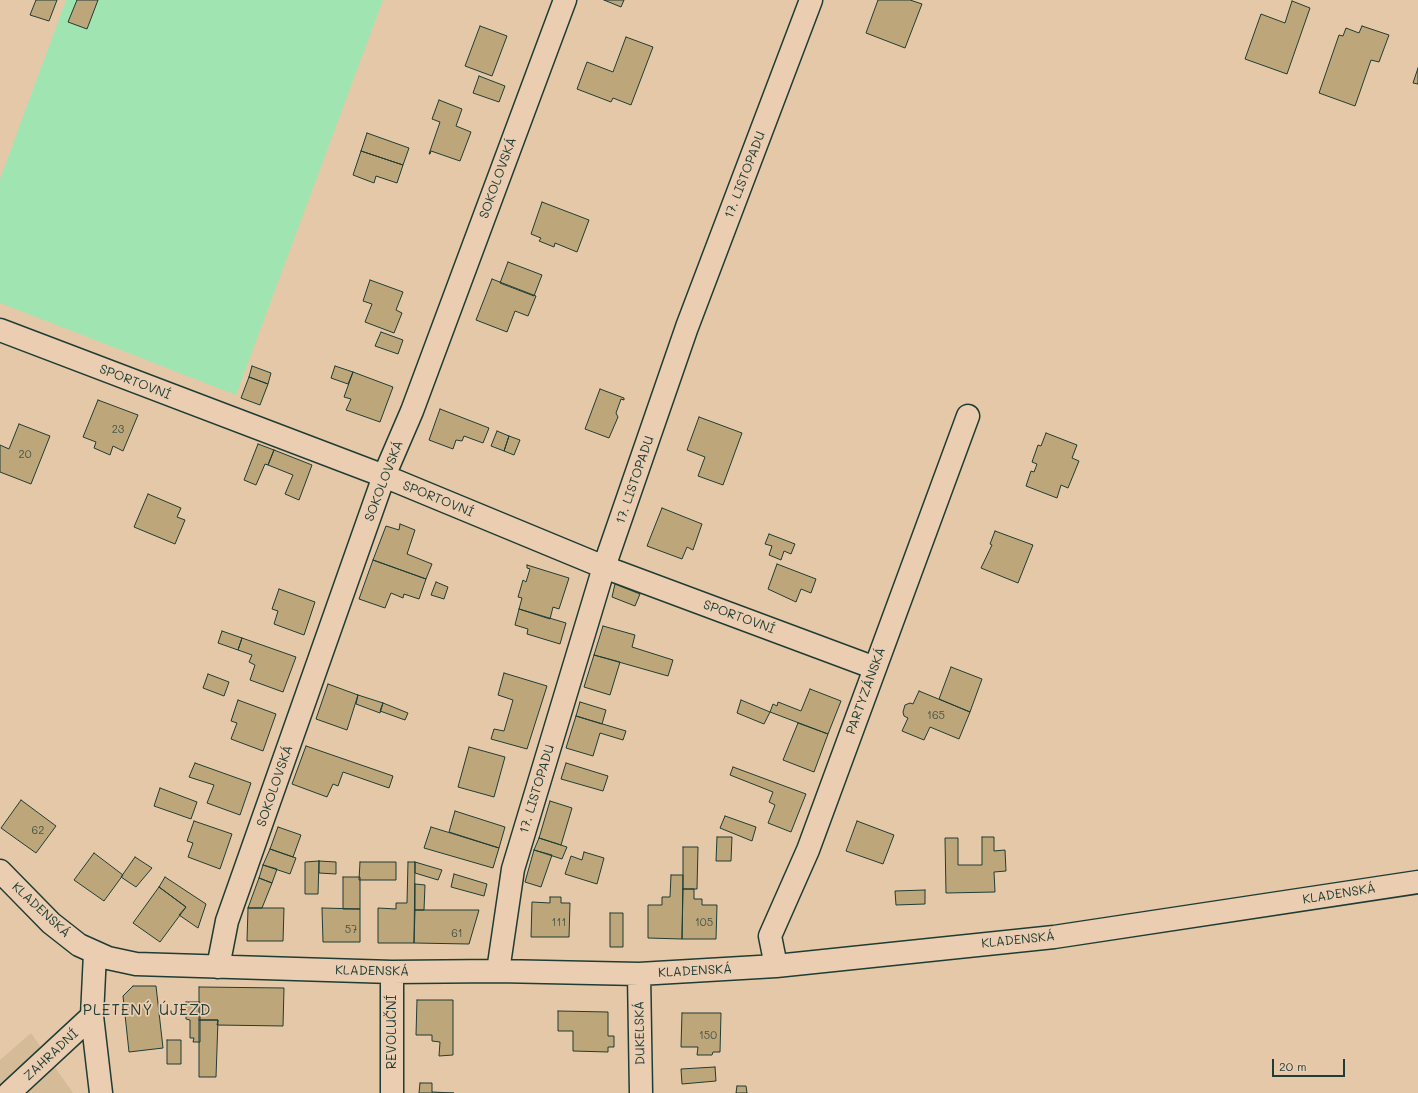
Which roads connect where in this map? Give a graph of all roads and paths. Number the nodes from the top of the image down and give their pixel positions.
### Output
1 (565, 0) edge
2 (811, 0) edge
3 (0, 330) edge
4 (968, 416) dead end
5 (384, 476) junction
6 (604, 567) junction
7 (875, 668) junction
8 (0, 871) edge
9 (1418, 882) edge
10 (95, 953) junction
11 (776, 966) junction
12 (218, 967) junction
13 (498, 971) junction
14 (392, 972) junction
15 (638, 974) junction
16 (92, 1016) junction
17 (10, 1093) edge
18 (101, 1093) edge
19 (392, 1093) edge
20 (641, 1093) edge

1 - 5 street, SOKOLOVSKÁ
2 - 6 street, 17. LISTOPADU
3 - 5 street, SPORTOVNÍ
4 - 7 street, PARTYZÁNSKÁ
5 - 6 street, SPORTOVNÍ
5 - 12 street, SOKOLOVSKÁ
6 - 7 street, SPORTOVNÍ
6 - 13 street, 17. LISTOPADU
7 - 11 street, PARTYZÁNSKÁ
8 - 10 street, KLADENSKÁ
9 - 11 street, KLADENSKÁ
10 - 12 street, KLADENSKÁ
10 - 16 street, ZAHRADNÍ
11 - 15 street, KLADENSKÁ
12 - 14 street, KLADENSKÁ
13 - 14 street, KLADENSKÁ
13 - 15 street, KLADENSKÁ
14 - 19 street, REVOLUČNÍ
15 - 20 street, DUKELSKÁ
16 - 17 street, ZAHRADNÍ
16 - 18 street, ZAHRADNÍ

